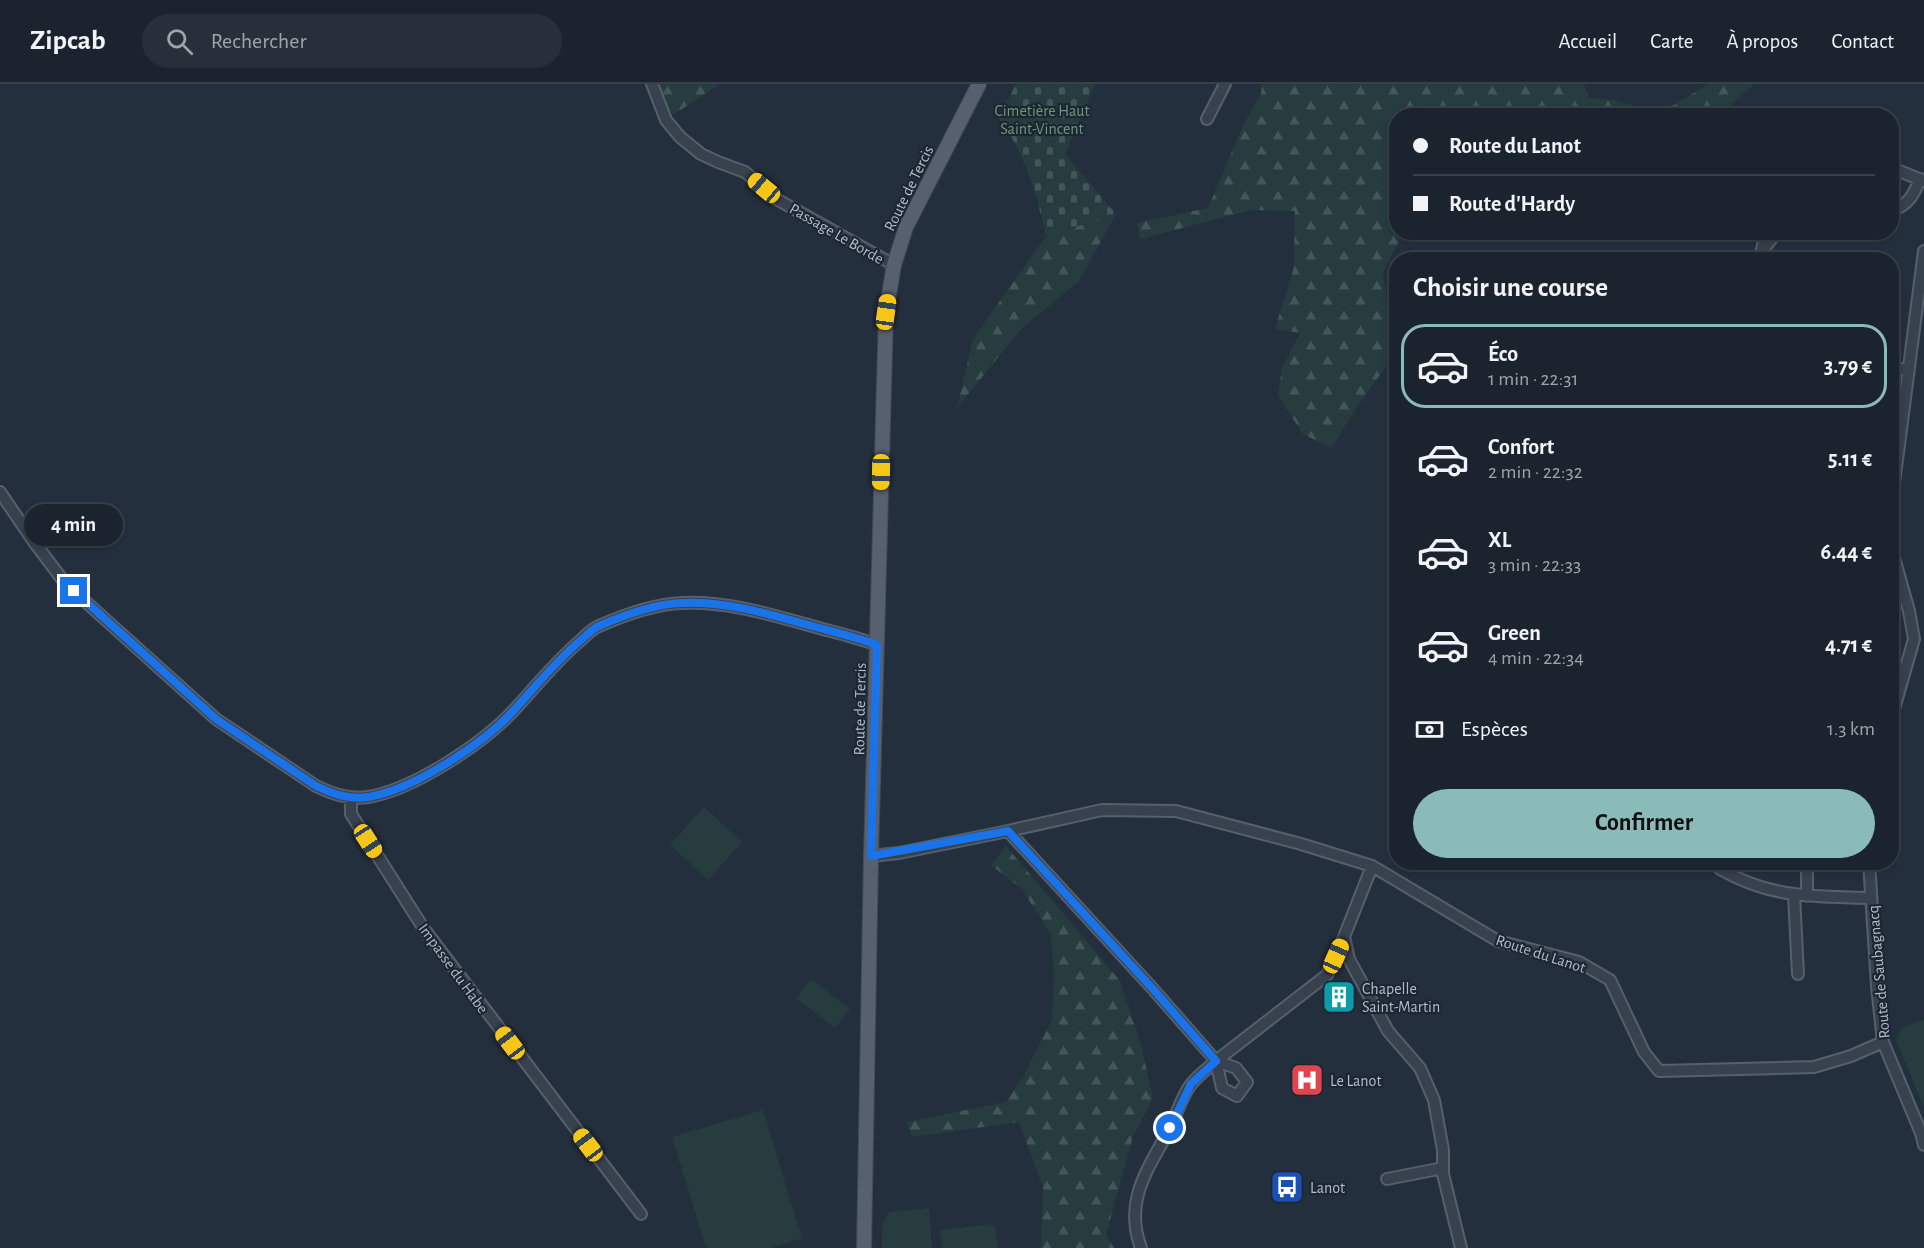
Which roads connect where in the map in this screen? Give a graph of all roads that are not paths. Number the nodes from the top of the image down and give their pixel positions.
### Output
1 (652, 84) edge
2 (979, 84) edge
3 (1225, 84) edge
4 (1207, 119) dead end
5 (1899, 171) edge
6 (1922, 180) edge
7 (1899, 207) edge
8 (1764, 240) edge
9 (1772, 240) edge
10 (1762, 249) junction
11 (1924, 251) edge
12 (1760, 252) edge
13 (894, 265) junction
14 (1899, 369) edge
15 (1908, 370) junction
16 (1899, 443) edge
17 (0, 492) edge
18 (1899, 575) edge
19 (877, 645) junction
20 (1899, 692) edge
21 (351, 798) junction
22 (1008, 831) junction
23 (871, 856) junction
24 (1372, 866) junction
25 (1722, 870) edge
26 (1807, 870) edge
27 (1869, 870) edge
28 (1794, 895) junction
29 (1808, 896) junction
30 (1871, 897) junction
31 (1344, 937) junction
32 (1798, 974) dead end
33 (1883, 1042) junction
34 (1216, 1061) junction
35 (1924, 1146) edge
36 (1443, 1167) junction
37 (1387, 1179) dead end
38 (641, 1214) dead end
39 (864, 1248) edge
40 (1142, 1248) edge
41 (1461, 1248) edge

1 - 13 street, Passage Le Borde
2 - 13 main road, Route de Tercis
3 - 4 street
5 - 6 street
6 - 7 street
8 - 10 street
9 - 10 street
10 - 12 street
11 - 15 street
13 - 19 main road, Route de Tercis
14 - 15 street
15 - 16 street
17 - 21 street
18 - 20 street
19 - 21 street
19 - 23 main road, Route de Tercis
21 - 38 street, Impasse du Habe
22 - 23 street, Route du Lanot
22 - 24 street, Route du Lanot
22 - 34 street
23 - 39 main road, Route de Tercis
24 - 31 street
24 - 33 street, Route du Lanot
25 - 28 street
26 - 29 street
27 - 30 street, Route de Saubagnacq
28 - 29 street
28 - 32 street
29 - 30 street
30 - 33 street, Route de Saubagnacq
31 - 34 street
31 - 36 street
33 - 35 street, Route de Saubagnacq
34 - 40 street
36 - 37 street
36 - 41 street

